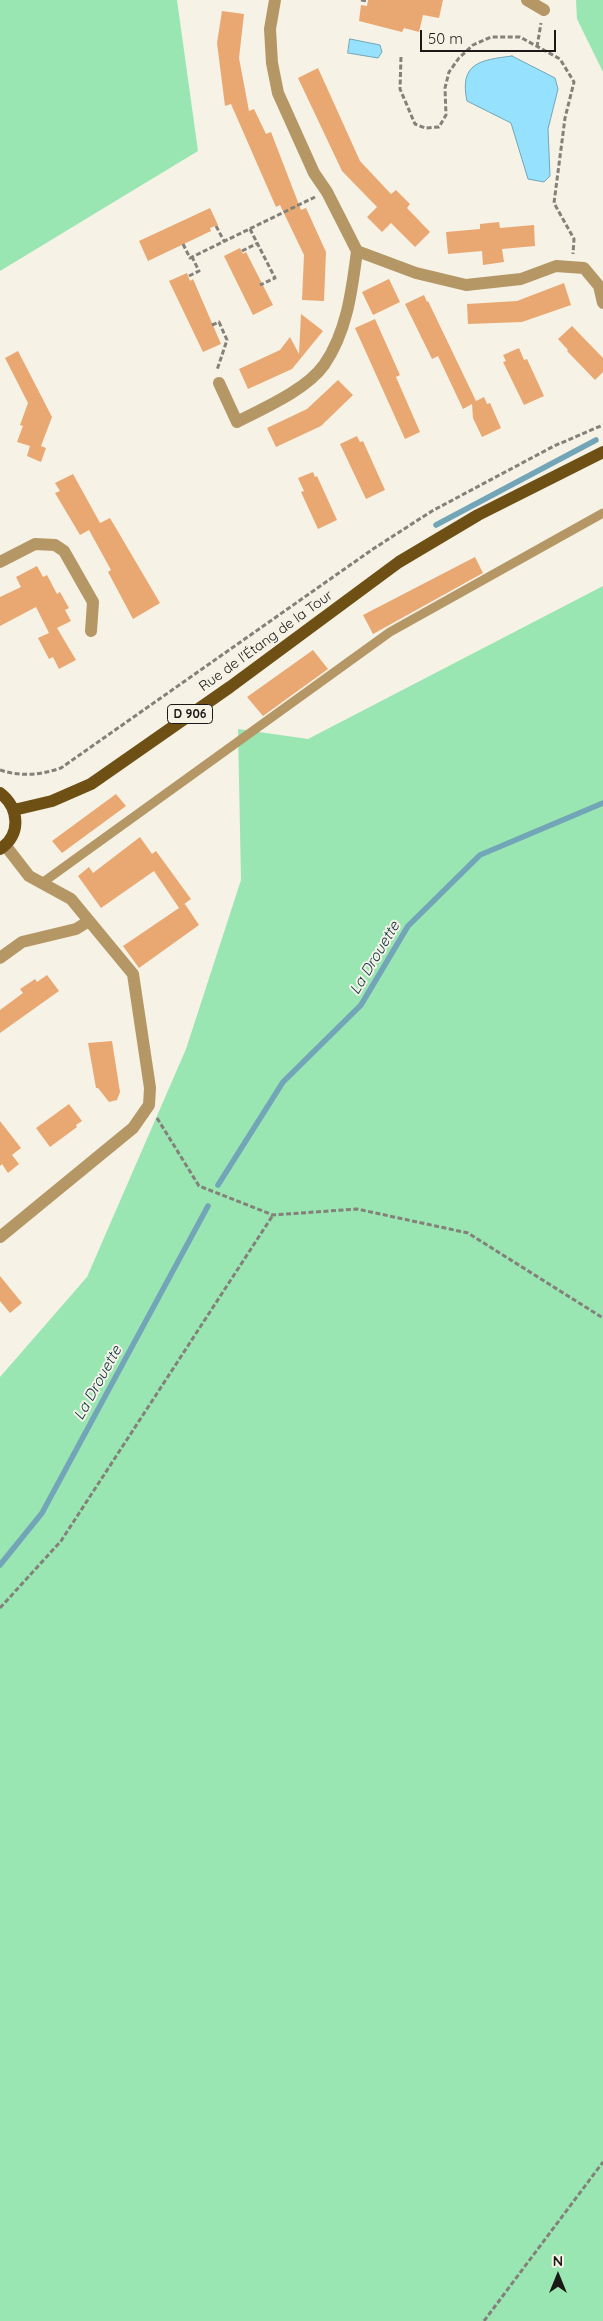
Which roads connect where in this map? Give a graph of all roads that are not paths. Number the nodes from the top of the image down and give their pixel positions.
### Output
1 (275, 0) edge
2 (527, 0) edge
3 (544, 10) road end
4 (356, 251) junction
5 (603, 304) edge
6 (219, 383) road end
7 (603, 452) edge
8 (603, 512) edge
9 (0, 562) edge
10 (91, 631) dead end
11 (0, 793) edge
12 (14, 810) junction
13 (3, 847) edge
14 (42, 883) junction
15 (89, 921) junction
16 (0, 958) edge
17 (0, 1237) edge

1 - 4 street
2 - 3 street
4 - 5 street
4 - 6 street
7 - 12 main road, Rue de l'Étang de la Tour / D 906
8 - 14 lane
9 - 10 street
11 - 12 main road
12 - 13 main road
13 - 14 street
14 - 15 street
15 - 16 street
15 - 17 street

